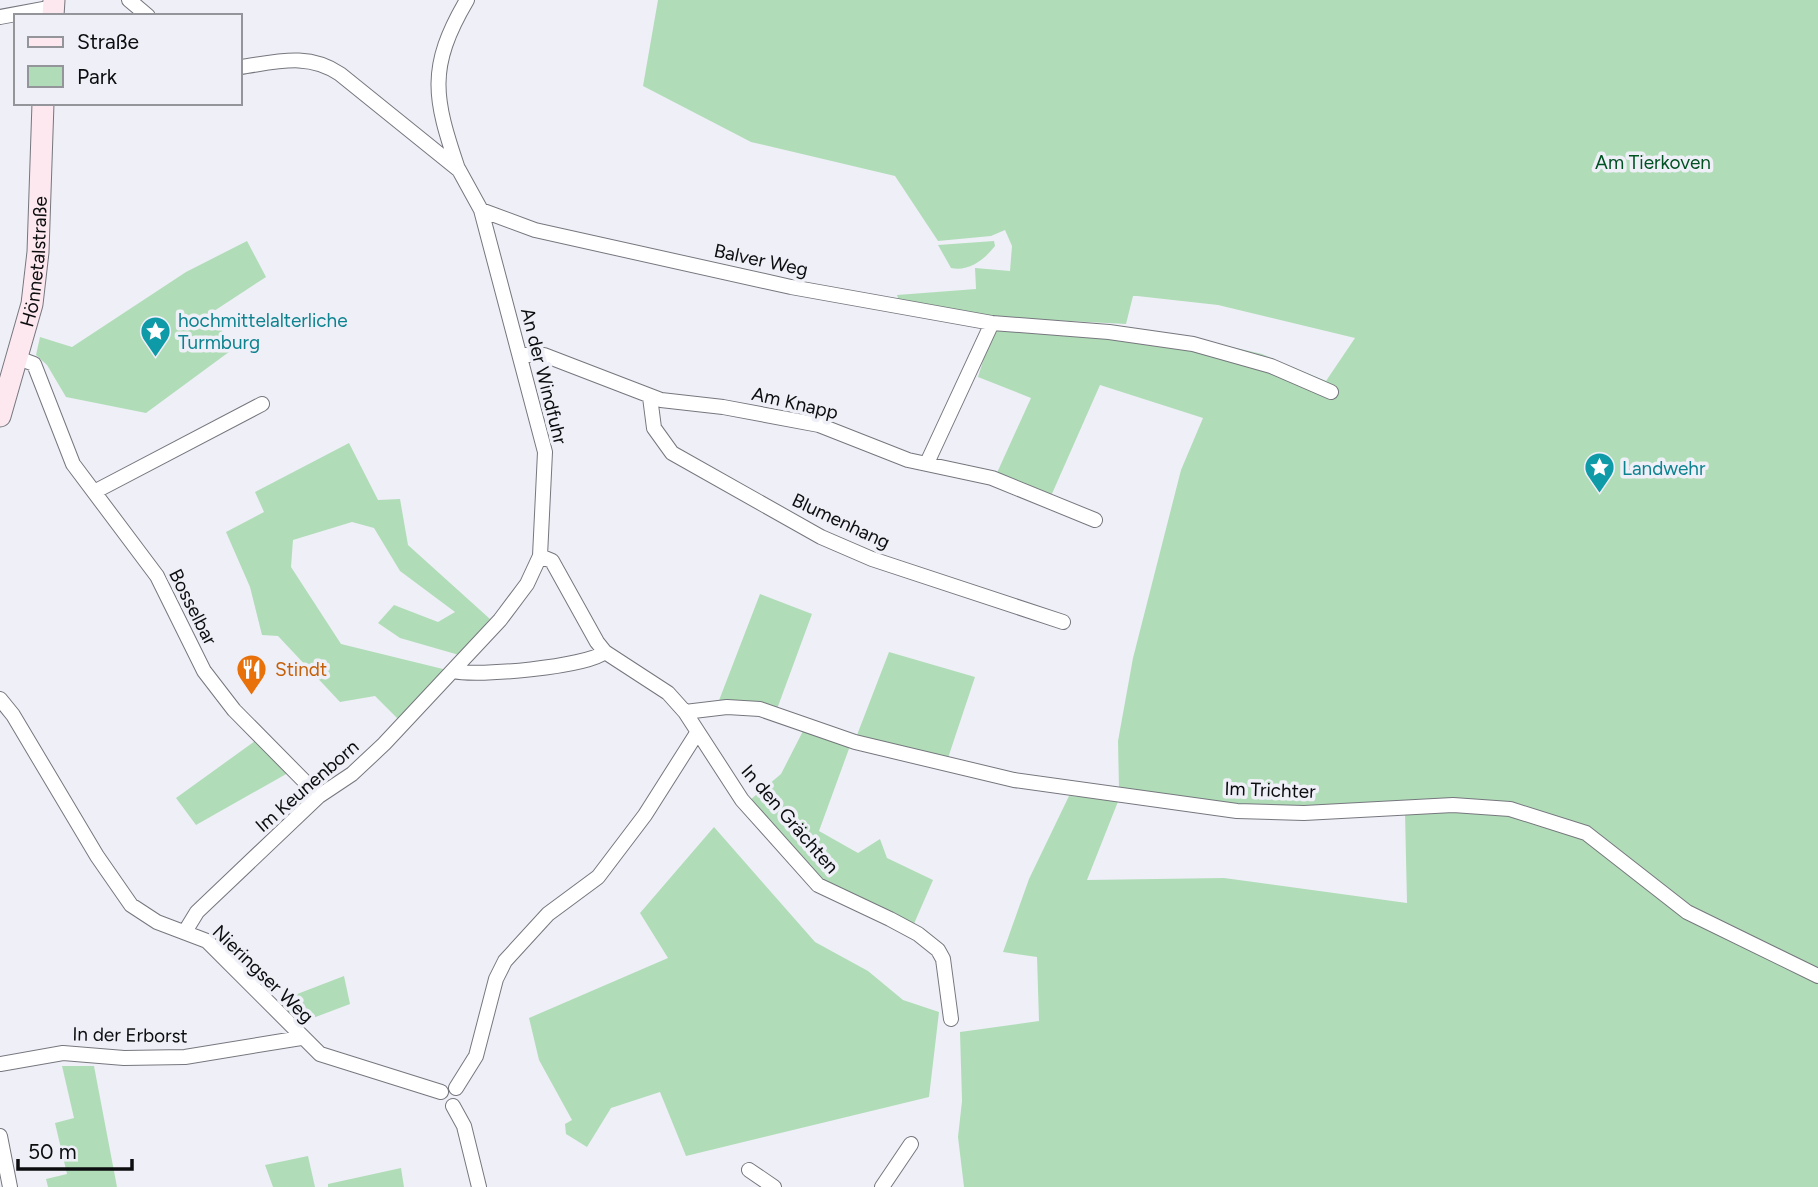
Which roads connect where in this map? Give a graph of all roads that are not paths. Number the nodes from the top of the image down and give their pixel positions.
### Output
1 (129, 0) edge
2 (467, 0) edge
3 (54, 7) edge
4 (146, 14) edge
5 (0, 16) edge
6 (242, 67) edge
7 (43, 105) edge
8 (459, 170) junction
9 (481, 210) junction
10 (992, 323) junction
11 (522, 355) junction
12 (18, 358) junction
13 (1331, 392) dead end
14 (650, 397) junction
15 (262, 404) dead end
16 (0, 416) edge
17 (927, 463) junction
18 (94, 492) junction
19 (1095, 520) dead end
20 (540, 556) junction
21 (500, 620) joint
22 (1063, 622) dead end
23 (605, 652) junction
24 (453, 671) junction
25 (0, 699) edge
26 (685, 712) junction
27 (697, 733) junction
28 (319, 796) junction
29 (186, 930) junction
30 (1818, 976) edge
31 (950, 1019) dead end
32 (302, 1038) junction
33 (0, 1064) edge
34 (456, 1088) junction
35 (441, 1092) junction
36 (453, 1106) junction
37 (0, 1136) edge
38 (911, 1144) dead end
39 (749, 1170) dead end
40 (10, 1187) edge
41 (480, 1187) edge
42 (774, 1187) edge
43 (882, 1187) edge

1 - 4 street
2 - 8 street
3 - 5 street
6 - 8 street
7 - 12 main road, Hönnetalstraße
8 - 9 street
9 - 10 street, Balver Weg
9 - 11 street, An der Windfuhr
10 - 13 street, Balver Weg
10 - 17 street
11 - 14 street, Am Knapp
11 - 20 street, An der Windfuhr
12 - 16 main road, Hönnetalstraße
12 - 18 street, Bosselbar
14 - 17 street, Am Knapp
14 - 22 street, Blumenhang
15 - 18 street
17 - 19 street, Am Knapp
18 - 28 street, Bosselbar
20 - 21 street, An der Windfuhr
20 - 23 street
21 - 24 street, Im Keunenborn
23 - 24 street
23 - 26 street
24 - 28 street, Im Keunenborn
25 - 29 street, Nieringser Weg
26 - 27 street, In den Grächten
26 - 30 street, Im Trichter
27 - 31 street, In den Grächten
27 - 34 street
28 - 29 street, Im Keunenborn
29 - 32 street, Nieringser Weg
32 - 33 street, In der Erborst
32 - 35 street, Nieringser Weg
34 - 35 street
34 - 36 street
35 - 36 street
36 - 41 street
37 - 40 street
38 - 43 street
39 - 42 street

